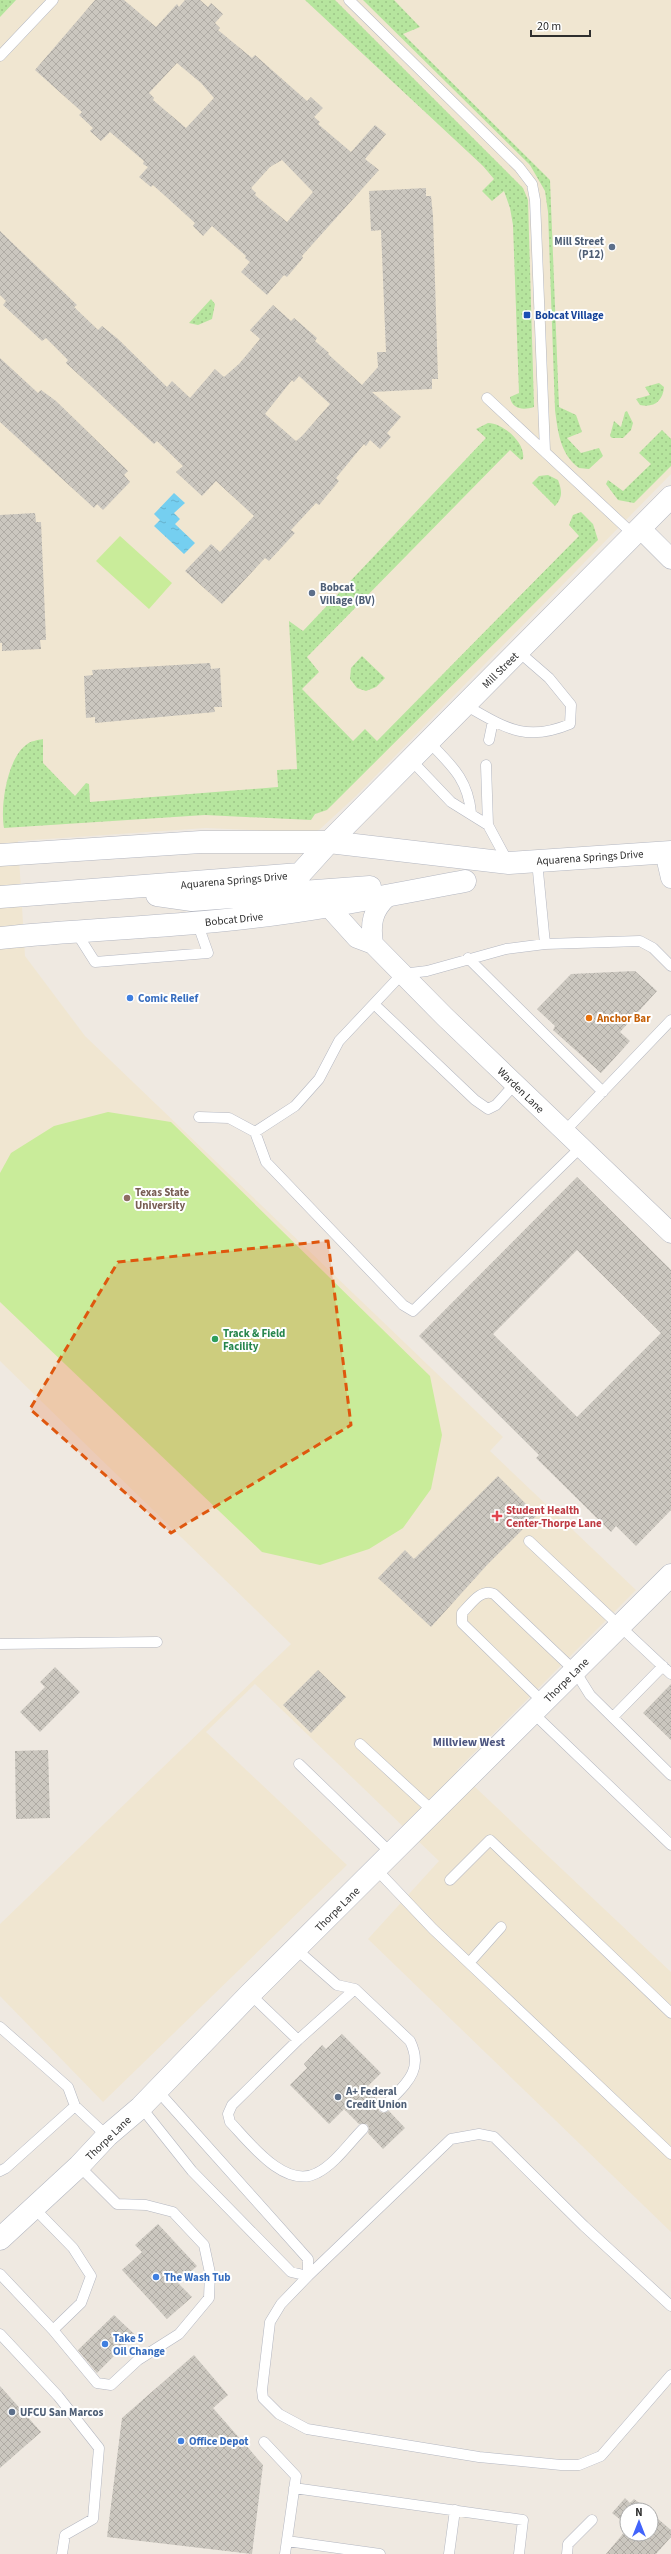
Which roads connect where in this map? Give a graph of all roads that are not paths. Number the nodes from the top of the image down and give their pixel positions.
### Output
1 (52, 0) edge
2 (349, 0) edge
3 (0, 56) edge
4 (487, 398) dead end
5 (545, 451) junction
6 (671, 497) edge
7 (638, 532) junction
8 (671, 559) edge
9 (519, 652) junction
10 (465, 705) junction
11 (493, 721) junction
12 (489, 740) dead end
13 (429, 742) junction
14 (411, 760) junction
15 (486, 765) dead end
16 (471, 813) junction
17 (488, 825) junction
18 (329, 842) junction
19 (668, 852) edge
20 (0, 855) edge
21 (537, 861) junction
22 (509, 863) junction
23 (671, 878) edge
24 (465, 881) junction
25 (113, 890) junction
26 (388, 896) junction
27 (0, 898) edge
28 (328, 907) junction
29 (197, 922) junction
30 (75, 930) junction
31 (0, 938) edge
32 (373, 944) junction
33 (545, 944) junction
34 (468, 958) junction
35 (671, 966) edge
36 (402, 974) junction
37 (374, 1004) junction
38 (671, 1020) edge
39 (515, 1084) junction
40 (603, 1092) junction
41 (199, 1117) dead end
42 (565, 1131) junction
43 (255, 1132) junction
44 (581, 1147) junction
45 (671, 1232) edge
46 (529, 1541) dead end
47 (671, 1575) edge
48 (620, 1626) junction
49 (157, 1642) dead end
50 (0, 1644) edge
51 (663, 1666) junction
52 (575, 1671) junction
53 (671, 1674) edge
54 (538, 1708) junction
55 (613, 1717) junction
56 (360, 1744) dead end
57 (299, 1764) dead end
58 (671, 1775) edge
59 (434, 1812) junction
60 (671, 1845) edge
61 (384, 1861) junction
62 (450, 1880) dead end
63 (501, 1927) dead end
64 (296, 1950) junction
65 (469, 1963) junction
66 (355, 1989) junction
67 (250, 1994) junction
68 (671, 2013) edge
69 (0, 2027) edge
70 (298, 2040) junction
71 (157, 2090) junction
72 (75, 2106) junction
73 (384, 2106) dead end
74 (141, 2107) junction
75 (363, 2129) dead end
76 (107, 2136) junction
77 (671, 2154) edge
78 (79, 2166) junction
79 (0, 2171) edge
80 (33, 2207) junction
81 (3, 2230) edge
82 (0, 2274) edge
83 (308, 2276) junction
84 (671, 2306) edge
85 (53, 2330) junction
86 (1, 2337) edge
87 (671, 2375) edge
88 (264, 2442) dead end
89 (294, 2488) junction
90 (455, 2510) junction
91 (592, 2520) dead end
92 (287, 2541) junction
93 (62, 2554) edge
94 (285, 2554) edge
95 (380, 2554) edge
96 (449, 2554) edge
97 (519, 2554) edge
98 (567, 2554) edge

1 - 3 lane
2 - 5 lane
4 - 5 lane
5 - 7 lane
6 - 7 street, Mill Street
7 - 8 street
7 - 9 street, Mill Street
9 - 10 street, Mill Street
9 - 11 lane
10 - 11 lane
10 - 13 street, Mill Street
11 - 12 lane
13 - 14 street, Mill Street
13 - 16 lane
14 - 16 lane
14 - 18 street, Mill Street
15 - 17 lane
16 - 17 lane
17 - 22 lane
18 - 20 street
18 - 22 street, Aquarena Springs Drive
18 - 25 street, Aquarena Springs Drive
19 - 21 street, Aquarena Springs Drive
19 - 23 street
21 - 22 street, Aquarena Springs Drive
21 - 33 lane
22 - 24 street, Aquarena Springs Drive
24 - 25 street, Aquarena Springs Drive
24 - 26 street, Bobcat Drive
25 - 27 street, Aquarena Springs Drive
26 - 28 street, Bobcat Drive
26 - 32 street
28 - 29 street, Bobcat Drive
28 - 32 street, Warden Lane
29 - 30 street, Bobcat Drive
29 - 30 lane
30 - 31 street, Bobcat Drive
32 - 36 street, Warden Lane
33 - 34 lane
33 - 35 lane
34 - 36 lane
34 - 40 lane
36 - 37 lane
36 - 39 street, Warden Lane
37 - 39 lane
37 - 43 lane
38 - 40 lane
39 - 42 street, Warden Lane
40 - 42 lane
41 - 43 lane
42 - 44 street, Warden Lane
43 - 44 lane
44 - 45 street, Warden Lane
46 - 48 lane
47 - 48 street, Thorpe Lane
48 - 51 lane
48 - 52 street, Thorpe Lane
49 - 50 lane
51 - 53 lane
51 - 55 lane
52 - 54 street, Thorpe Lane
52 - 54 lane
52 - 55 lane
54 - 59 street, Thorpe Lane
54 - 60 lane
55 - 58 lane
56 - 59 lane
57 - 61 lane
59 - 61 street, Thorpe Lane
61 - 64 street, Thorpe Lane
61 - 65 lane
62 - 68 lane
63 - 65 lane
64 - 66 lane
64 - 67 street, Thorpe Lane
65 - 77 lane
66 - 70 lane
66 - 73 lane
67 - 70 lane
67 - 71 street, Thorpe Lane
69 - 72 lane
70 - 75 lane
71 - 74 street, Thorpe Lane
71 - 83 lane
72 - 76 lane
72 - 79 lane
74 - 76 street, Thorpe Lane
74 - 83 lane
76 - 78 street, Thorpe Lane
78 - 80 street, Thorpe Lane
78 - 85 lane
80 - 81 street, Thorpe Lane
80 - 85 lane
82 - 85 lane
83 - 84 lane
83 - 87 lane
86 - 93 lane
88 - 89 lane
89 - 90 lane
89 - 92 lane
90 - 96 lane
90 - 97 lane
91 - 98 lane
92 - 94 lane
92 - 95 lane

